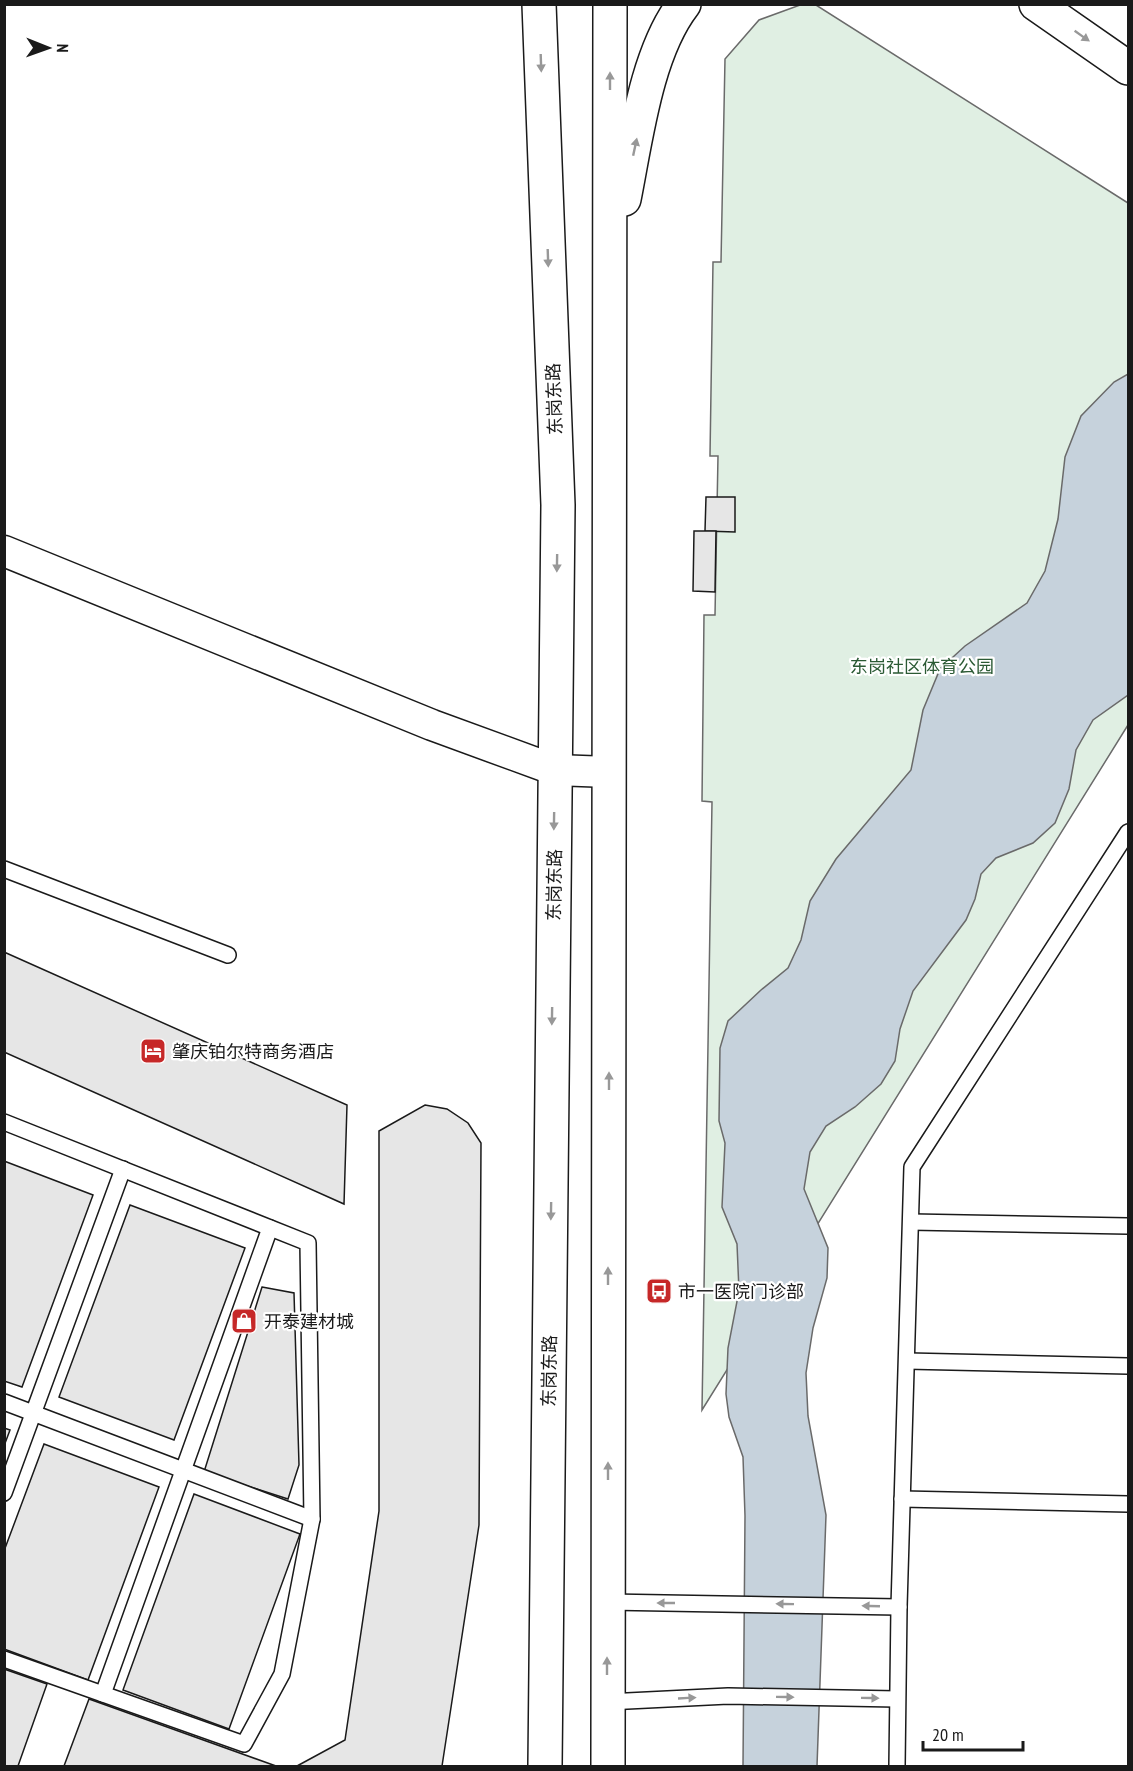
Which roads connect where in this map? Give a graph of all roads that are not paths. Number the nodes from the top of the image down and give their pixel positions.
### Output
1 (539, 4) edge
2 (610, 4) edge
3 (684, 4) edge
4 (1036, 4) edge
5 (1128, 69) edge
6 (610, 266) junction
7 (4, 551) edge
8 (555, 770) junction
9 (609, 772) junction
10 (1128, 832) edge
11 (4, 869) edge
12 (228, 955) dead end
13 (4, 1122) edge
14 (123, 1169) junction
15 (911, 1222) junction
16 (1128, 1226) edge
17 (270, 1228) junction
18 (907, 1360) junction
19 (1128, 1366) edge
20 (4, 1402) edge
21 (33, 1413) junction
22 (183, 1470) junction
23 (4, 1493) edge
24 (902, 1499) junction
25 (1128, 1504) edge
26 (312, 1519) junction
27 (608, 1602) junction
28 (899, 1607) junction
29 (4, 1659) edge
30 (103, 1694) junction
31 (897, 1699) junction
32 (607, 1702) junction
33 (545, 1767) edge
34 (608, 1767) edge
35 (897, 1767) edge

1 -> 8 main road, 东岗东路
6 -> 2 main road
6 -> 3 main road
4 -> 5 main road
6 - 9 main road
7 - 8 street
8 - 9 street
8 -> 33 main road, 东岗东路
27 -> 9 main road
10 - 15 lane
11 - 12 lane
13 - 14 lane
14 - 17 lane
14 - 21 lane
15 - 16 lane
15 - 18 lane
17 - 22 lane
17 - 26 lane
18 - 19 lane
18 - 24 lane
20 - 21 lane
21 - 22 lane
21 - 23 lane
22 - 26 lane
22 - 30 lane
24 - 25 lane
24 - 28 lane
26 - 30 lane
28 -> 27 lane
32 -> 27 main road
28 - 31 lane
29 - 30 lane
32 -> 31 lane
31 - 35 lane
32 - 34 main road

